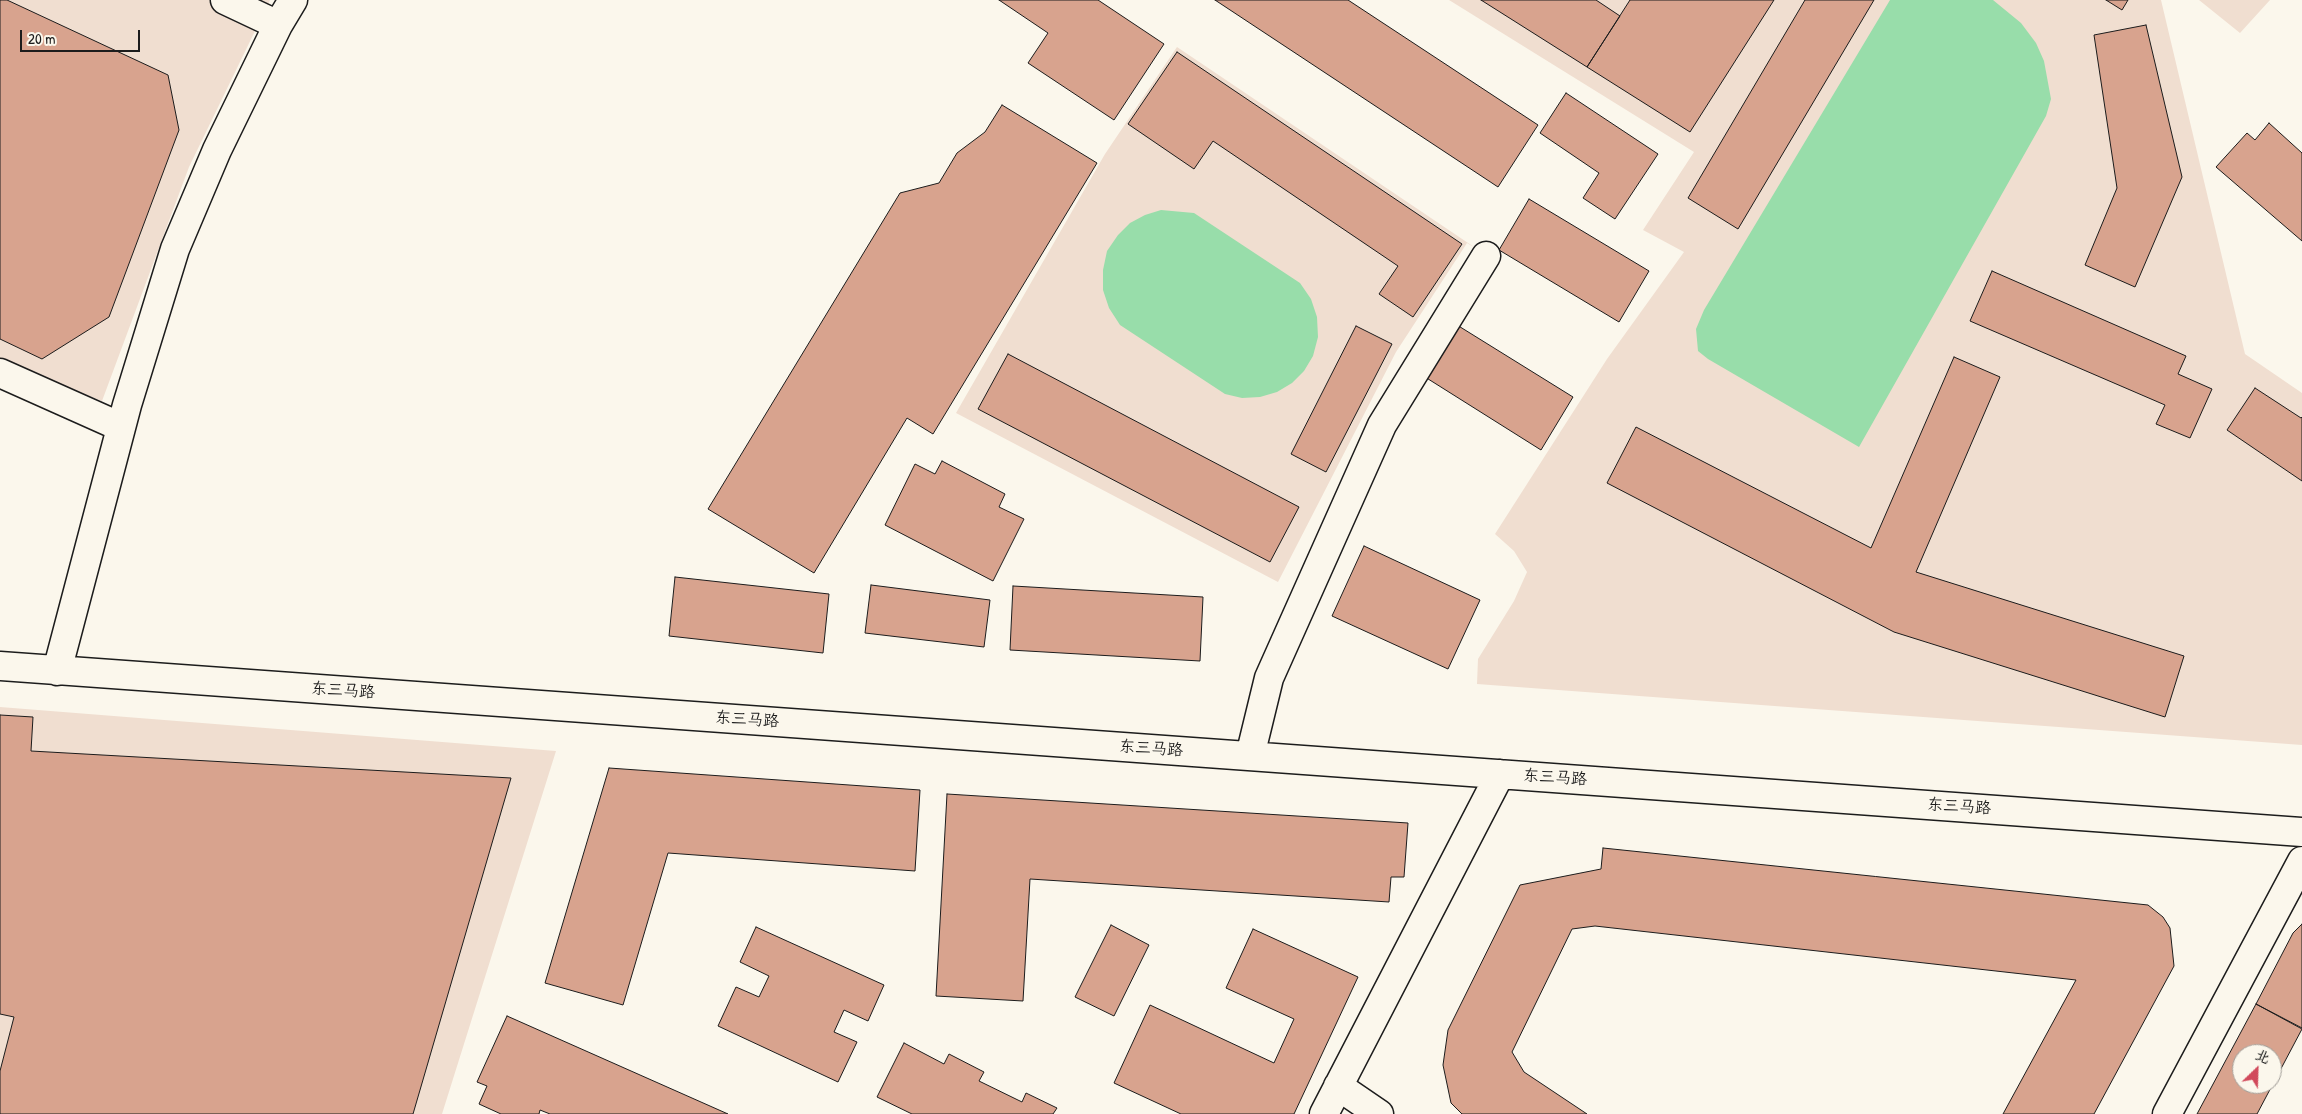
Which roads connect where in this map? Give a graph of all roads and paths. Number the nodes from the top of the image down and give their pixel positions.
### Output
1 (225, 0) edge
2 (292, 0) edge
3 (278, 26) junction
4 (1486, 256) dead end
5 (0, 374) edge
6 (121, 427) junction
7 (0, 666) edge
8 (57, 671) junction
9 (1250, 756) junction
10 (1500, 774) junction
11 (2302, 832) edge
12 (2302, 861) edge
13 (1338, 1086) junction
14 (1324, 1114) edge
15 (1379, 1114) edge
16 (2167, 1114) edge

1 - 3 street
2 - 3 street
3 - 6 street
4 - 9 street
5 - 6 street
6 - 8 street
7 - 8 street, 东三马路
8 - 9 street, 东三马路
9 - 10 street, 东三马路
10 - 11 street, 东三马路
10 - 13 street
12 - 16 street
13 - 14 street
13 - 15 street

